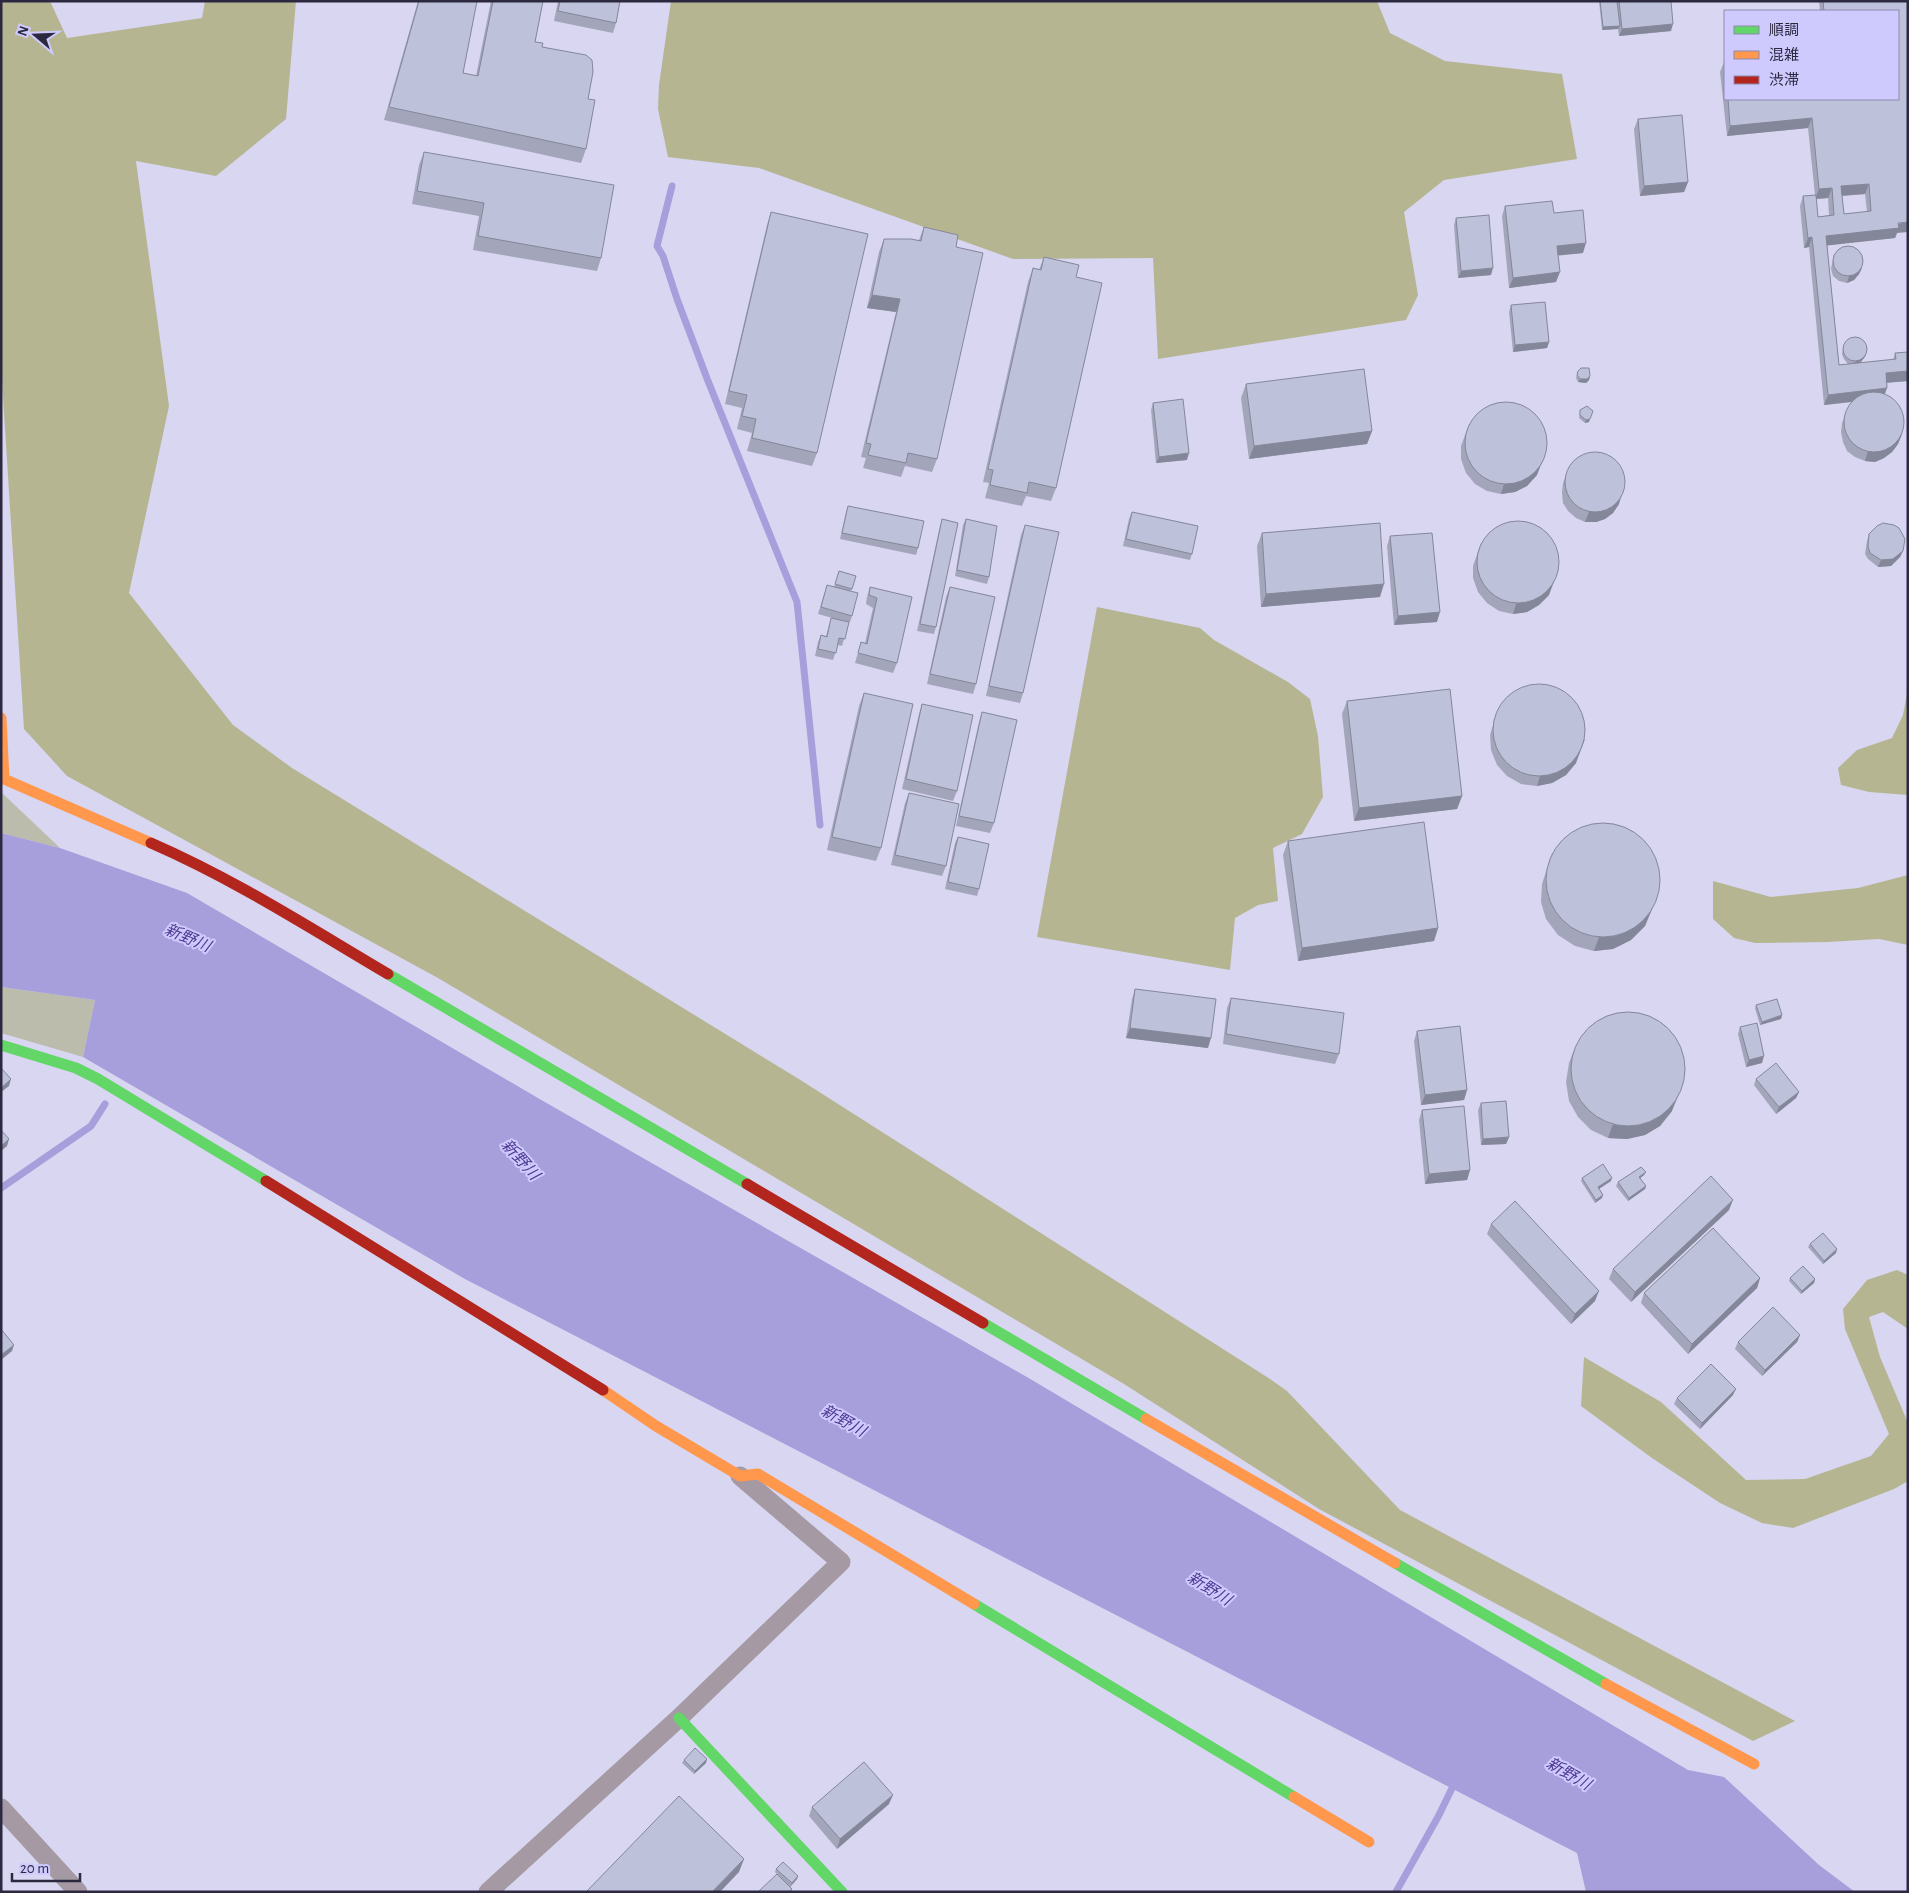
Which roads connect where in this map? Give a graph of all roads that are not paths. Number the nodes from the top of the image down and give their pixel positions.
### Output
1 (1, 718) edge
2 (1, 1045) edge
3 (740, 1476) junction
4 (679, 1718) junction
5 (1754, 1764) dead end
6 (1, 1808) edge
7 (1369, 1842) dead end
8 (78, 1892) edge
9 (488, 1892) edge
10 (842, 1892) edge

1 - 5 street
2 - 3 street
3 - 4 street
3 - 7 street
4 - 9 street
4 - 10 street
6 - 8 street

